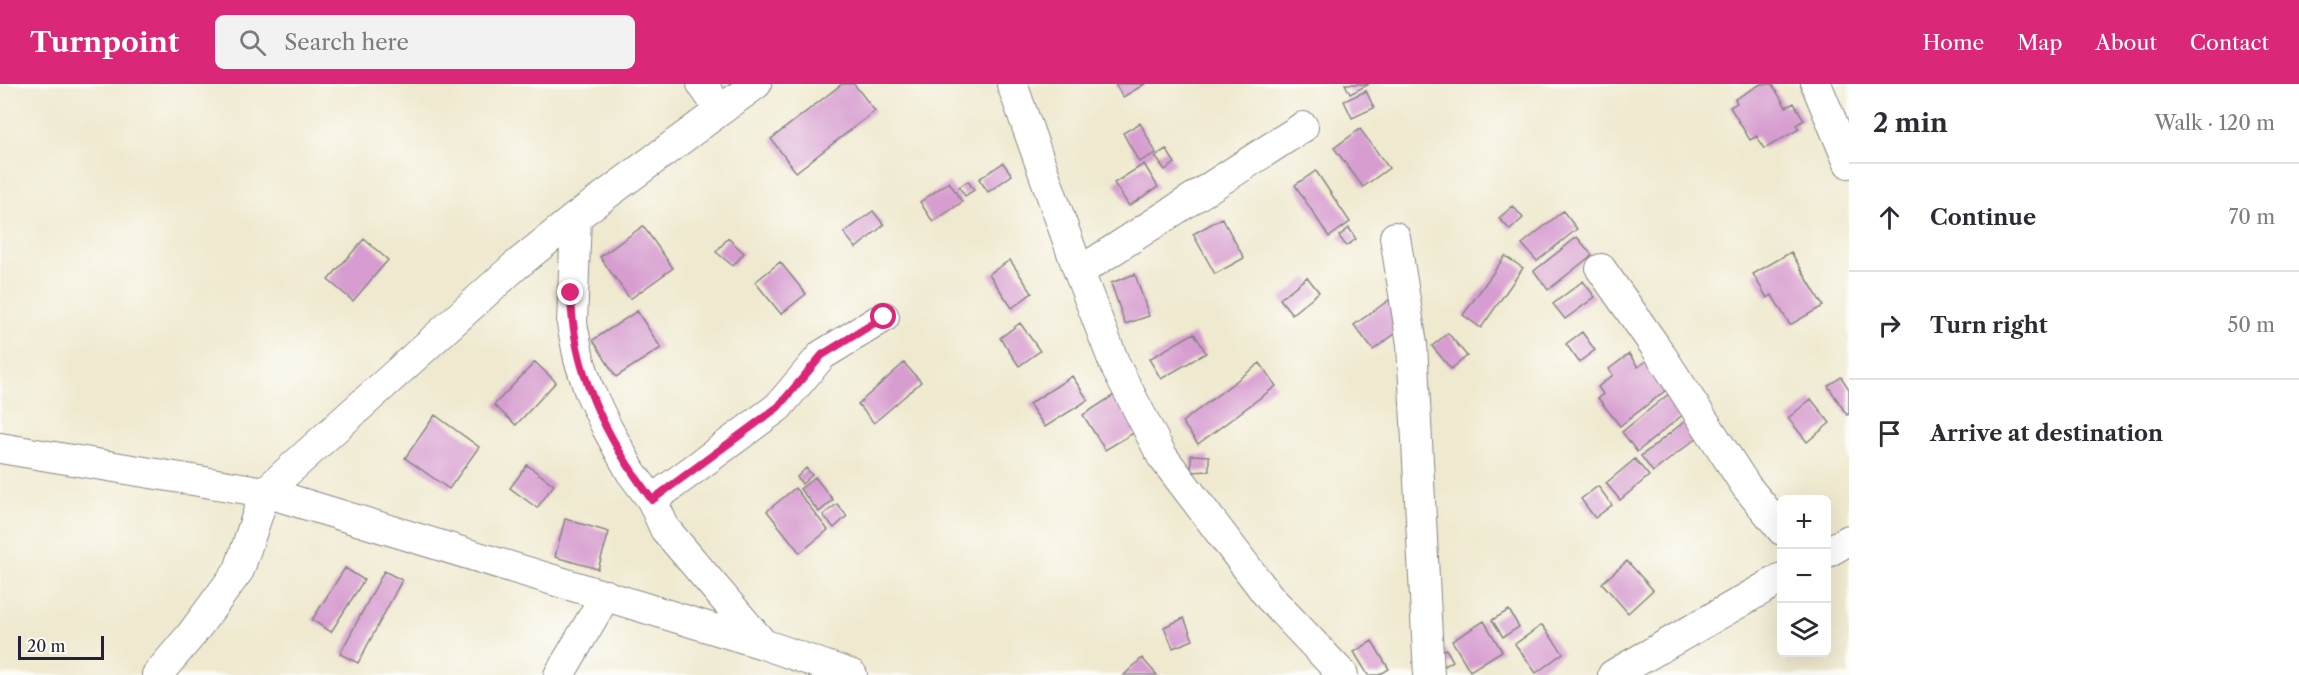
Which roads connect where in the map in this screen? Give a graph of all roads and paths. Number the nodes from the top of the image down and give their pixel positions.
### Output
1 (702, 84) edge
2 (756, 84) edge
3 (1012, 84) edge
4 (1816, 84) edge
5 (720, 110) junction
6 (1303, 127) dead end
7 (1849, 163) edge
8 (576, 217) junction
9 (1395, 237) dead end
10 (1601, 269) dead end
11 (1078, 272) junction
12 (884, 317) dead end
13 (0, 448) edge
14 (266, 492) junction
15 (652, 500) junction
16 (1777, 524) edge
17 (1849, 540) edge
18 (1831, 551) edge
19 (1777, 581) edge
20 (606, 595) junction
21 (763, 644) junction
22 (157, 675) edge
23 (559, 675) edge
24 (852, 675) edge
25 (1343, 675) edge
26 (1429, 675) edge
27 (1613, 675) edge

1 - 5 street
2 - 5 street
3 - 11 street
4 - 7 street
5 - 8 street
6 - 11 street
8 - 14 street
8 - 15 street
9 - 26 street
10 - 16 street
11 - 25 street
12 - 15 street
13 - 14 street
14 - 20 street
14 - 22 street
15 - 21 street
17 - 18 street
19 - 27 street
20 - 21 street
20 - 23 street
21 - 24 street

